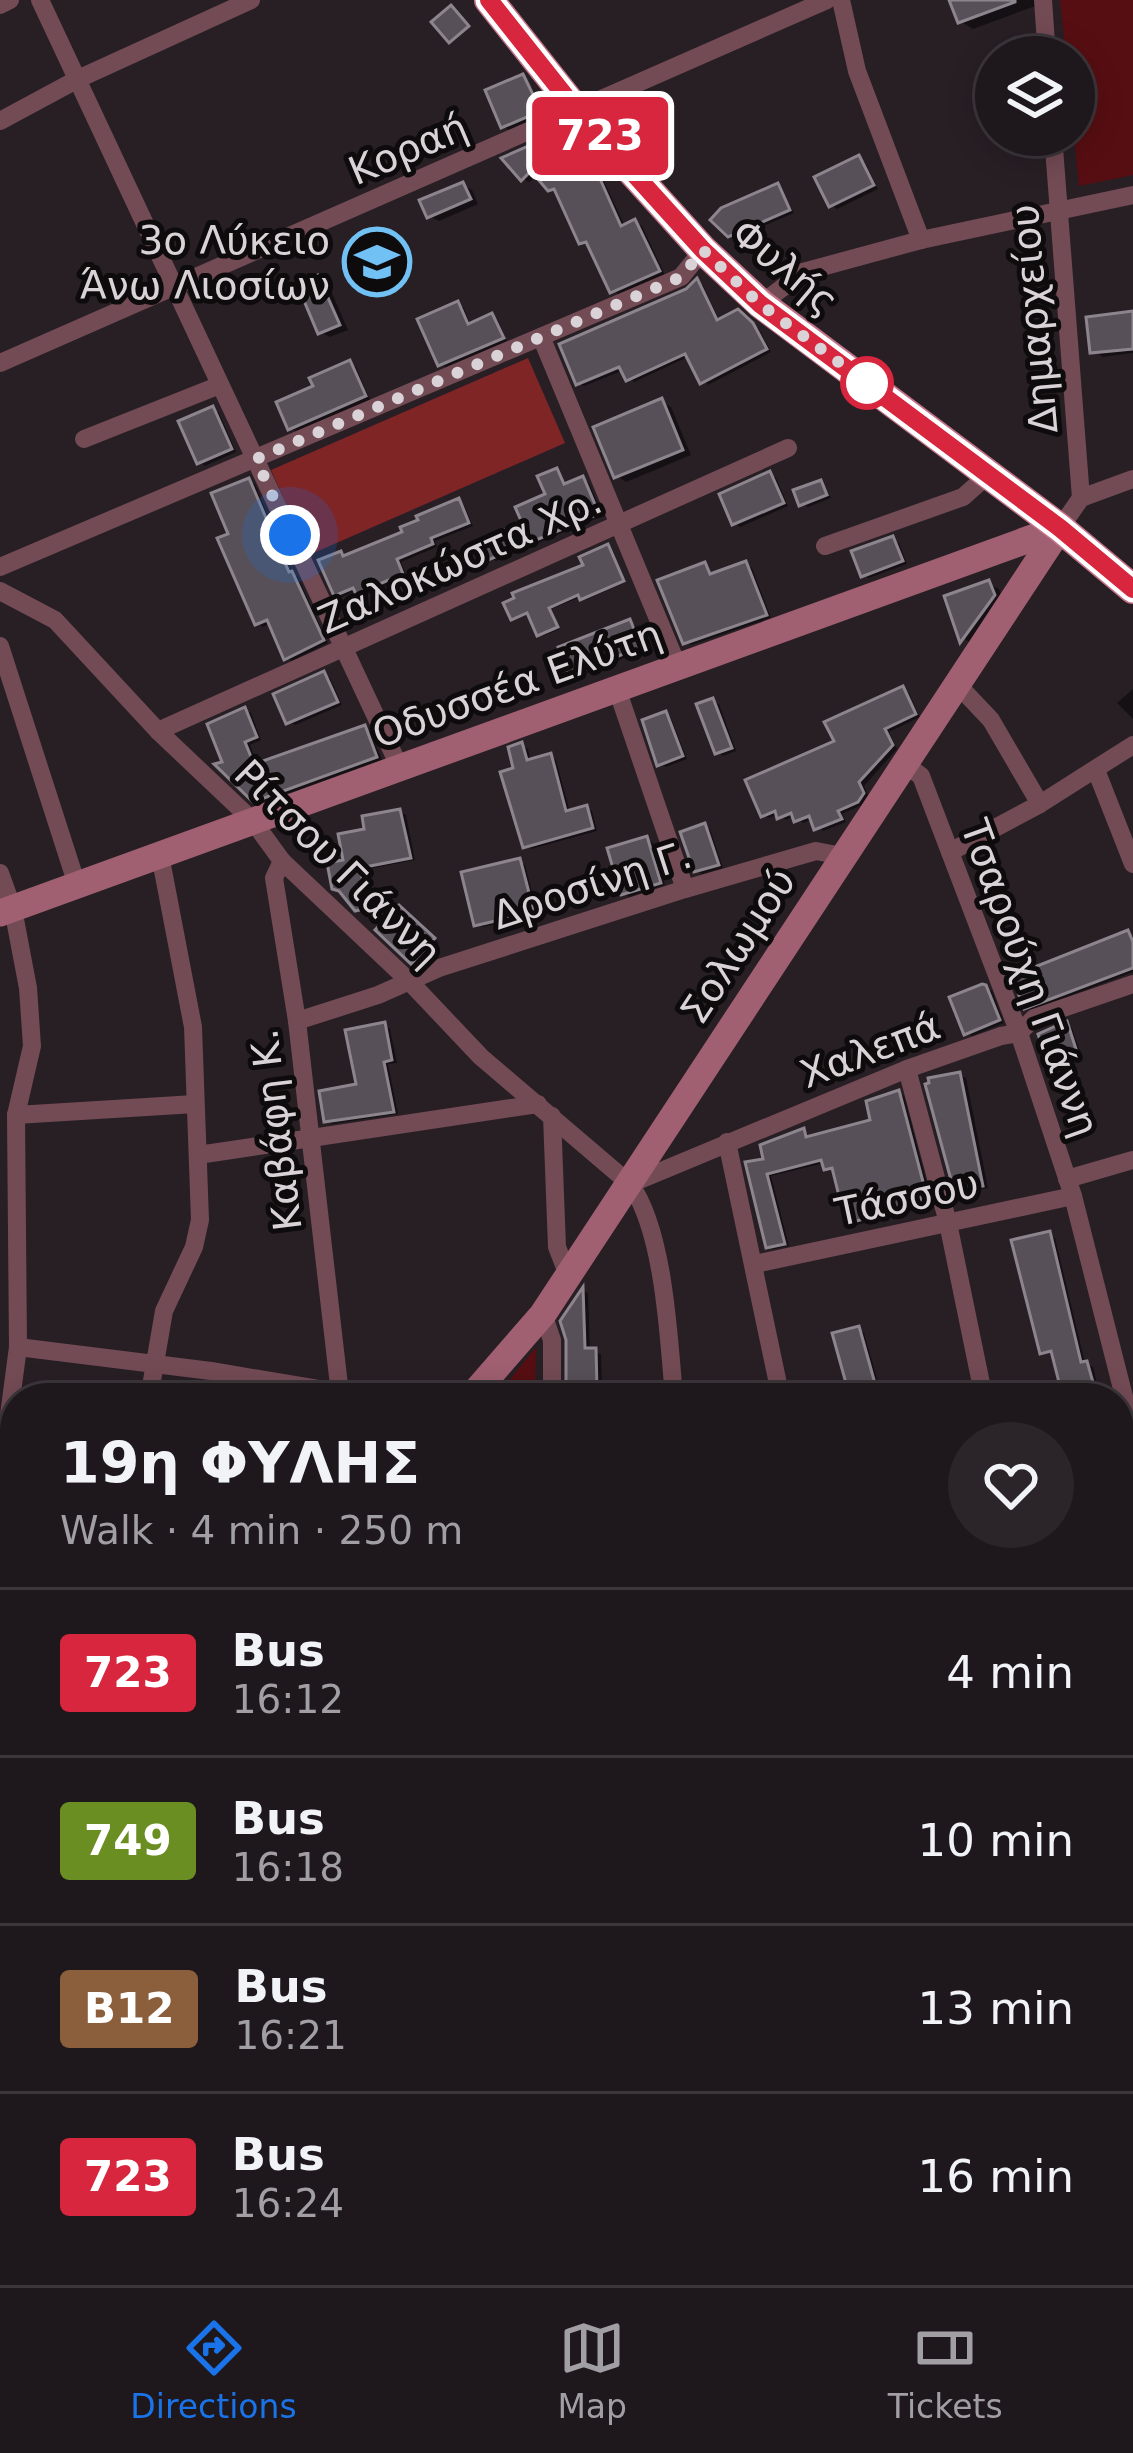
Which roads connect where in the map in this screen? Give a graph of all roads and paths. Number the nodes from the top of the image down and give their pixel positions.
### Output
1 (10, 0) edge
2 (40, 0) edge
3 (251, 0) edge
4 (490, 0) edge
5 (827, 0) edge
6 (841, 0) edge
7 (1042, 0) edge
8 (0, 5) edge
9 (1045, 36) edge
10 (78, 79) junction
11 (578, 112) junction
12 (0, 121) edge
13 (1054, 156) edge
14 (1133, 195) edge
15 (1058, 210) junction
16 (921, 240) junction
17 (703, 250) junction
18 (175, 287) junction
19 (760, 304) junction
20 (542, 339) junction
21 (0, 363) edge
22 (220, 386) junction
23 (84, 439) dead end
24 (788, 448) dead end
25 (256, 459) junction
26 (989, 474) junction
27 (1133, 479) edge
28 (1081, 498) junction
29 (617, 526) junction
30 (1060, 528) junction
31 (825, 546) dead end
32 (0, 567) edge
33 (1133, 589) edge
34 (0, 591) edge
35 (0, 646) edge
36 (343, 648) junction
37 (677, 667) junction
38 (957, 684) junction
39 (616, 689) junction
40 (158, 731) junction
41 (1133, 745) edge
42 (904, 763) junction
43 (400, 768) junction
44 (1096, 770) junction
45 (1040, 804) junction
46 (254, 821) junction
47 (950, 852) junction
48 (160, 855) junction
49 (842, 856) junction
50 (282, 861) junction
51 (1133, 864) edge
52 (0, 873) edge
53 (77, 885) junction
54 (685, 889) junction
55 (6, 911) edge
56 (410, 981) junction
57 (1133, 984) edge
58 (297, 1021) junction
59 (1019, 1033) junction
60 (908, 1069) junction
61 (195, 1104) junction
62 (545, 1110) junction
63 (16, 1115) junction
64 (310, 1141) junction
65 (727, 1142) junction
66 (198, 1155) junction
67 (1133, 1160) edge
68 (630, 1184) junction
69 (1070, 1188) junction
70 (948, 1223) junction
71 (754, 1264) junction
72 (9, 1269) edge
73 (568, 1275) junction
74 (543, 1314) junction
75 (18, 1347) junction
76 (154, 1364) junction
77 (13, 1383) edge
78 (151, 1383) edge
79 (237, 1383) edge
80 (339, 1383) edge
81 (483, 1383) edge
82 (552, 1383) edge
83 (673, 1383) edge
84 (778, 1383) edge
85 (981, 1383) edge
86 (1122, 1383) edge

1 - 8 street
2 - 10 street
3 - 10 street
4 - 11 main road, Φυλής
5 - 11 street, Κοραή
6 - 16 street
7 - 9 street
10 - 12 street
10 - 18 street
11 - 17 main road, Φυλής
11 - 18 street, Κοραή
13 - 15 street, Δημαρχείου
14 - 15 street
15 - 16 street
15 - 28 street, Δημαρχείου
16 - 19 street
17 - 19 main road, Φυλής
17 - 20 street
18 - 21 street, Κοραή
18 - 22 street
19 - 26 main road, Φυλής
20 - 25 street
20 - 29 street
22 - 23 street
22 - 25 street
24 - 29 street, Ζαλοκώστα Χρ.
25 - 32 street
25 - 36 street
26 - 30 main road, Φυλής
26 - 31 street
27 - 28 street
28 - 30 street
29 - 36 street, Ζαλοκώστα Χρ.
29 - 37 street
30 - 33 main road, Φυλής
30 - 37 street, Οδυσσέα Ελύτη
30 - 38 street, Σολωμού
34 - 40 street, Ρίτσου Γιάννη
35 - 53 street
36 - 40 street, Ζαλοκώστα Χρ.
36 - 43 street
37 - 39 street, Οδυσσέα Ελύτη
38 - 42 street, Σολωμού
38 - 45 street
39 - 43 street, Οδυσσέα Ελύτη
39 - 54 street
40 - 46 street, Ρίτσου Γιάννη
41 - 44 street
42 - 47 street, Τσαρούχη Γιάννη
42 - 49 street, Σολωμού
43 - 46 street, Οδυσσέα Ελύτη
44 - 45 street
44 - 51 street
45 - 47 street
46 - 48 street, Οδυσσέα Ελύτη
46 - 50 street, Ρίτσου Γιάννη
47 - 59 street, Τσαρούχη Γιάννη
48 - 53 street, Οδυσσέα Ελύτη
48 - 61 street
49 - 54 street, Δροσίνη Γ.
49 - 68 street, Σολωμού
50 - 56 street, Ρίτσου Γιάννη
50 - 58 street, Καβάφη Κ.
52 - 55 street
53 - 55 street, Οδυσσέα Ελύτη
54 - 56 street, Δροσίνη Γ.
55 - 63 street
56 - 58 street, Δροσίνη Γ.
56 - 62 street, Ρίτσου Γιάννη
57 - 59 street, Χαλεπά
58 - 64 street, Καβάφη Κ.
59 - 60 street, Χαλεπά
59 - 69 street, Τσαρούχη Γιάννη
60 - 65 street, Χαλεπά
60 - 70 street
61 - 63 street
61 - 66 street
62 - 64 street
62 - 68 street, Ρίτσου Γιάννη
62 - 73 street
63 - 72 street
64 - 66 street
64 - 80 street, Καβάφη Κ.
65 - 68 street, Χαλεπά
65 - 71 street
66 - 76 street
67 - 69 street, Τάσσου
68 - 73 street, Σολωμού
68 - 83 street
69 - 70 street, Τάσσου
69 - 86 street, Τσαρούχη Γιάννη
70 - 71 street, Τάσσου
70 - 85 street
71 - 84 street
72 - 75 street
73 - 74 street, Σολωμού
74 - 81 street, Σολωμού
74 - 82 street
75 - 76 street
75 - 77 street
76 - 78 street
76 - 79 street

